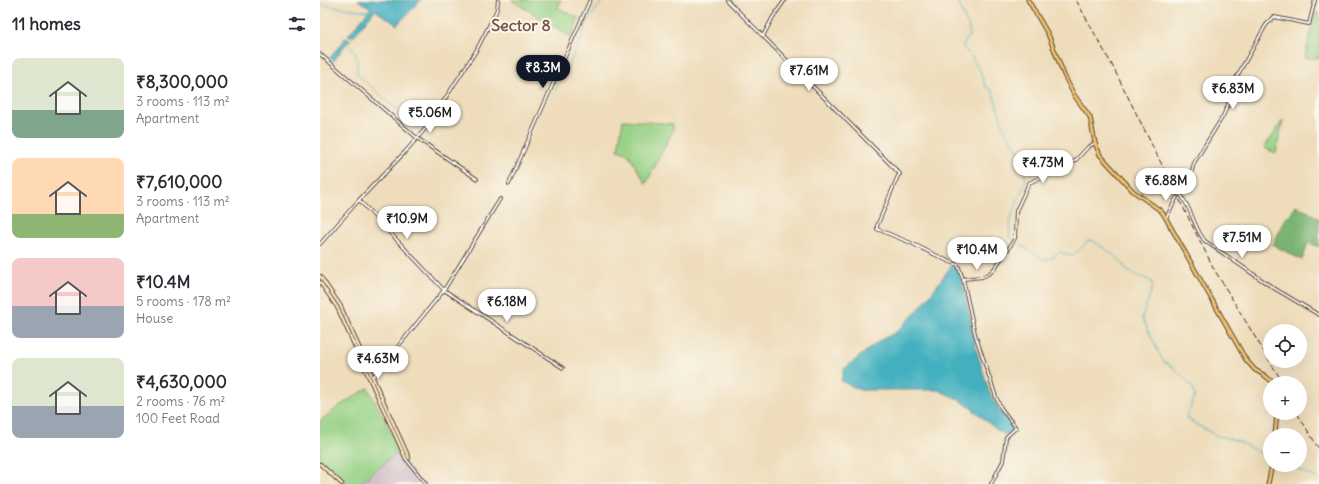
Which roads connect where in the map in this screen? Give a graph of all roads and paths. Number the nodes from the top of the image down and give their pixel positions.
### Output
1 (498, 0) edge
2 (590, 0) edge
3 (727, 0) edge
4 (785, 0) edge
5 (1028, 0) edge
6 (1315, 0) edge
7 (763, 36) junction
8 (320, 55) edge
9 (418, 138) junction
10 (1095, 144) junction
11 (477, 179) dead end
12 (509, 184) dead end
13 (1179, 192) junction
14 (500, 199) dead end
15 (359, 200) junction
16 (1166, 218) junction
17 (320, 244) edge
18 (320, 276) edge
19 (963, 279) junction
20 (320, 282) edge
21 (444, 290) junction
22 (1319, 315) edge
23 (564, 368) dead end
24 (1265, 376) edge
25 (371, 379) junction
26 (408, 459) joint
27 (320, 464) edge
28 (1271, 472) edge
29 (342, 484) edge
30 (426, 484) edge
31 (991, 484) edge
32 (1268, 484) edge

1 - 9 street
2 - 12 street
3 - 7 street
4 - 7 street
5 - 10 main road
6 - 13 street
7 - 19 street
8 - 9 street
9 - 11 street
9 - 15 street
10 - 16 main road
10 - 19 street
13 - 16 street
13 - 22 street
14 - 21 street
15 - 17 street
15 - 21 street
16 - 24 main road
18 - 25 main road
19 - 31 street
20 - 25 main road
21 - 23 street
21 - 25 street
25 - 26 main road
26 - 30 street
27 - 29 main road
28 - 32 main road

